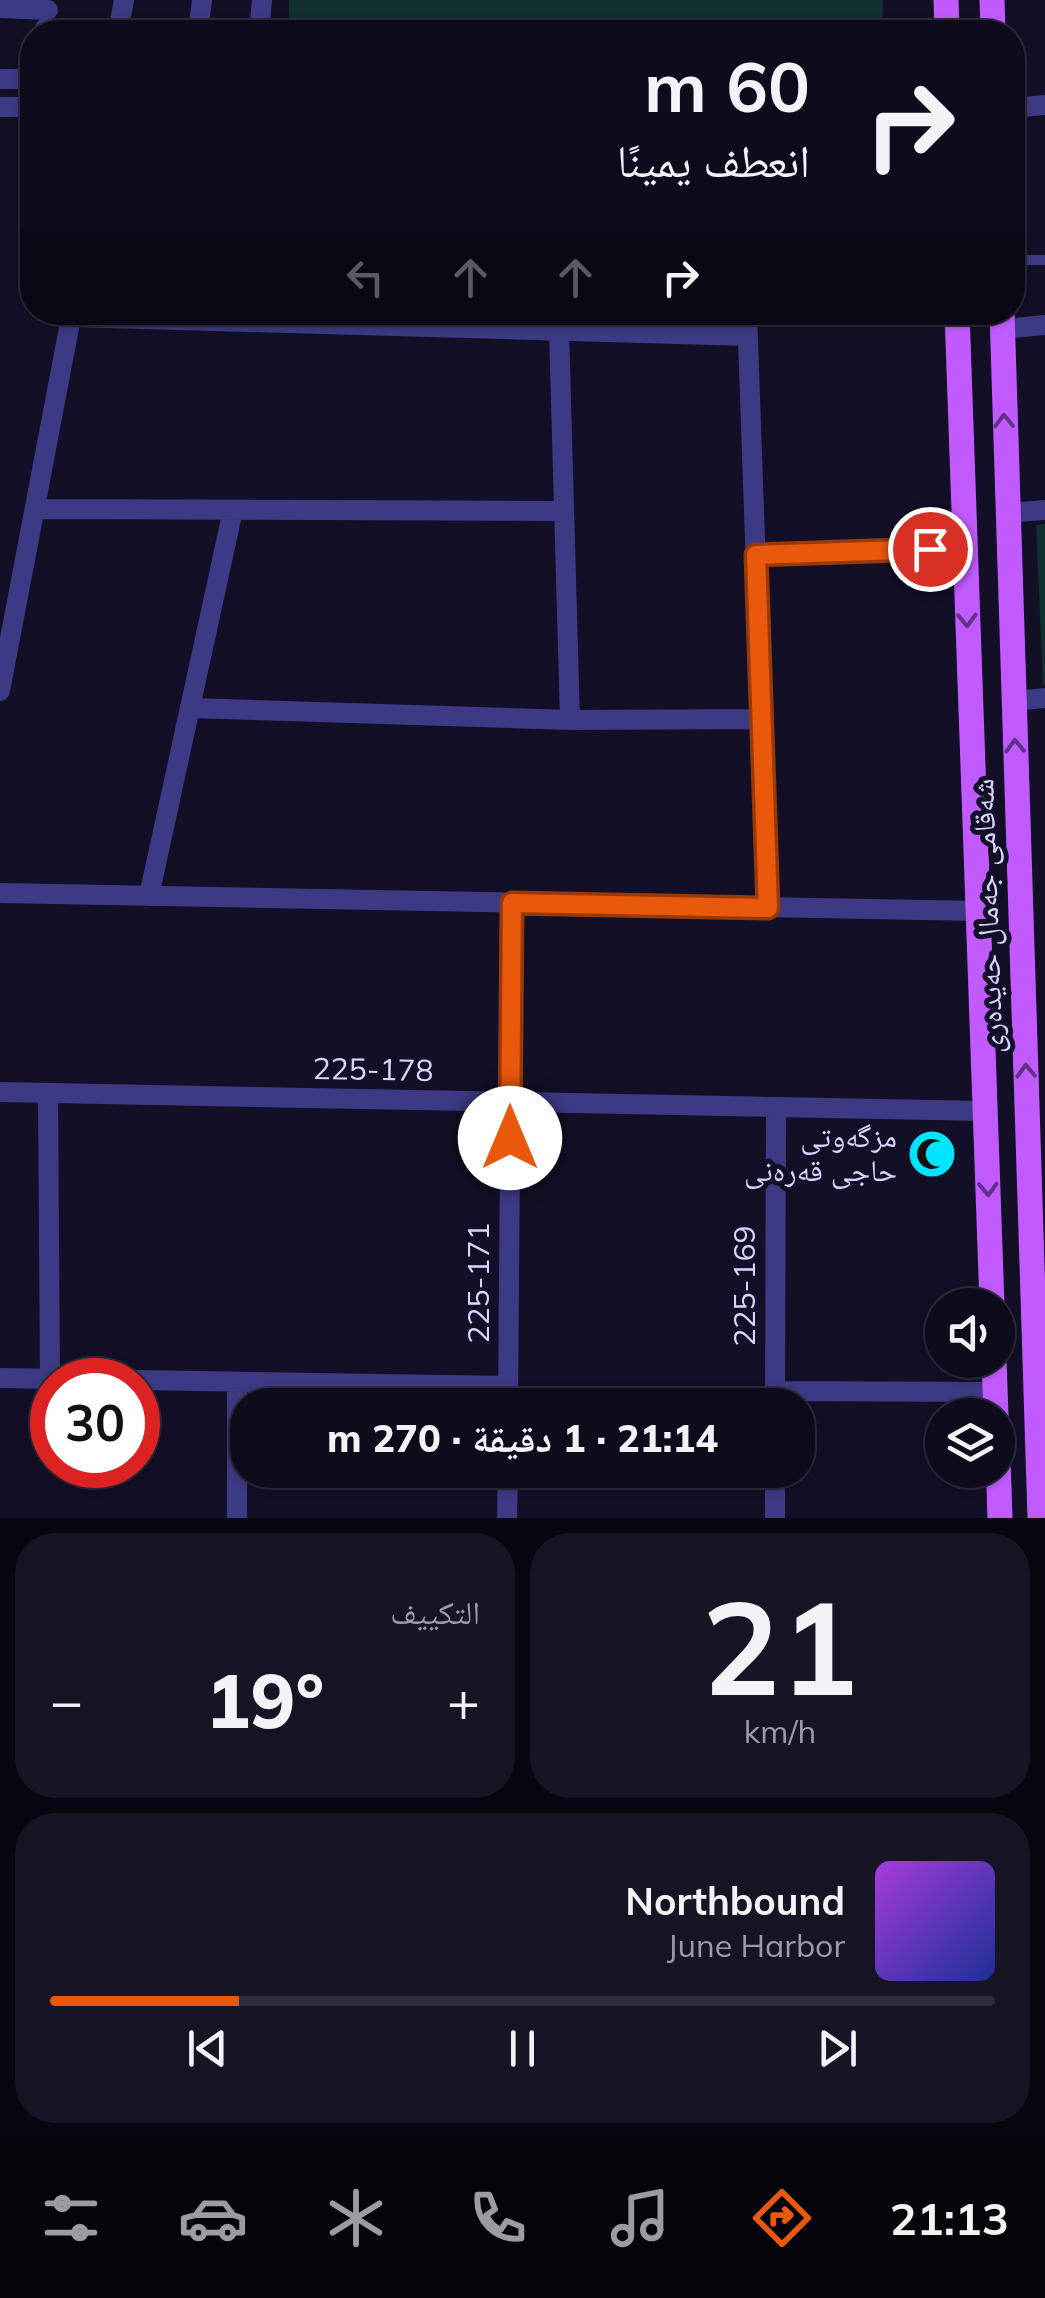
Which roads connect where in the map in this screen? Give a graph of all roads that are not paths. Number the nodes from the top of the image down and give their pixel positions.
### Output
1 (0, 8) edge
2 (47, 18) edge
3 (70, 325) edge
4 (397, 325) edge
5 (748, 325) edge
6 (957, 325) edge
7 (1002, 325) edge
8 (559, 330) junction
9 (748, 336) junction
10 (36, 509) junction
11 (233, 510) junction
12 (1045, 510) edge
13 (564, 511) junction
14 (1006, 514) junction
15 (965, 548) junction
16 (756, 555) junction
17 (7, 619) edge
18 (969, 661) junction
19 (1012, 661) junction
20 (0, 691) edge
21 (1045, 698) edge
22 (1013, 701) junction
23 (190, 708) junction
24 (762, 719) junction
25 (570, 720) junction
26 (0, 894) edge
27 (149, 896) junction
28 (512, 903) junction
29 (768, 908) junction
30 (978, 910) junction
31 (0, 1092) edge
32 (48, 1094) junction
33 (511, 1102) junction
34 (776, 1108) junction
35 (1036, 1109) edge
36 (985, 1111) junction
37 (991, 1288) edge
38 (50, 1358) edge
39 (0, 1378) edge
40 (30, 1379) edge
41 (160, 1380) edge
42 (237, 1382) junction
43 (353, 1388) edge
44 (508, 1388) edge
45 (775, 1388) edge
46 (815, 1399) edge
47 (925, 1401) edge
48 (508, 1488) edge
49 (775, 1488) edge
50 (999, 1488) edge
51 (237, 1518) edge
52 (507, 1518) edge
53 (775, 1518) edge
54 (1000, 1518) edge
55 (1040, 1518) edge

1 - 2 street
3 - 10 street
4 - 8 street
5 - 9 street
6 - 15 main road, شەقامی جەمال حەیدەری
14 -> 7 main road, شەقامی جەمال حەیدەری
8 - 9 street
8 - 13 street
9 - 16 street
10 - 11 street
10 - 17 street
11 - 13 street
11 - 23 street
12 - 14 street
13 - 25 street
14 - 19 main road, شەقامی جەمال حەیدەری
15 - 16 street
15 -> 18 main road, شەقامی جەمال حەیدەری
16 - 24 street
17 - 20 street
18 - 19 main road
18 - 30 main road, شەقامی جەمال حەیدەری
19 - 22 main road, شەقامی جەمال حەیدەری
21 - 22 street
35 -> 22 main road, شەقامی جەمال حەیدەری
23 - 25 street
23 - 27 street
24 - 25 street
24 - 29 street
26 - 27 street
27 - 28 street
28 - 29 street
28 - 33 street, 225-171
29 - 30 street
30 - 36 main road, شەقامی جەمال حەیدەری
31 - 32 street, 225-178
32 - 33 street, 225-178
32 - 38 street
33 - 34 street, 225-178
33 - 44 street, 225-171
34 - 36 street, 225-178
34 - 45 street, 225-169
35 - 55 main road, شەقامی جەمال حەیدەری
36 -> 37 main road, شەقامی جەمال حەیدەری
39 - 40 street
41 - 42 street
42 - 43 street
42 - 51 street
46 - 47 street
48 - 52 street
49 - 53 street
50 - 54 main road

